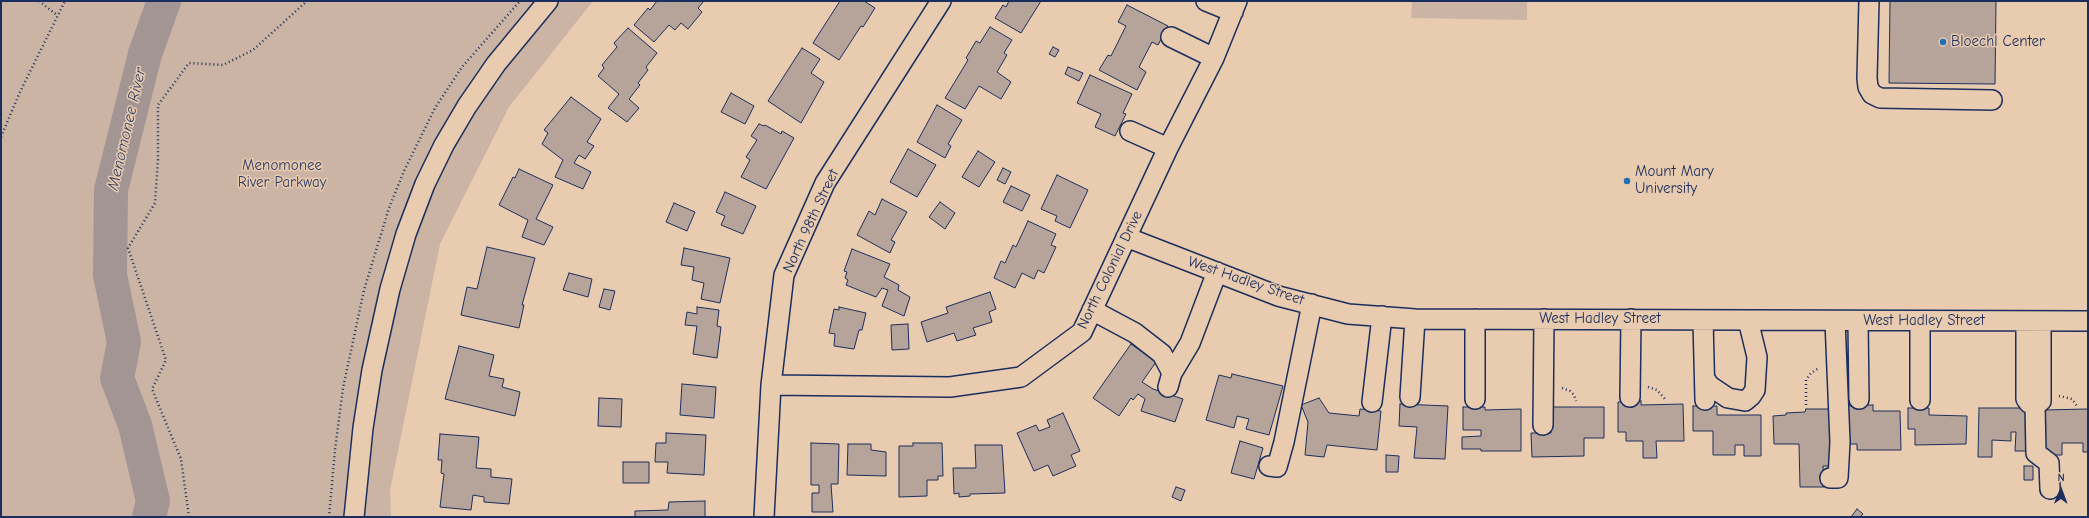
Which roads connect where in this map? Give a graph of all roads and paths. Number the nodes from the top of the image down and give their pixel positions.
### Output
1 (39, 1) edge
2 (65, 1) edge
3 (307, 1) edge
4 (548, 1) edge
5 (941, 1) edge
6 (1206, 1) edge
7 (1869, 1) edge
8 (1235, 6) edge
9 (57, 15) junction
10 (1172, 37) dead end
11 (1214, 58) junction
12 (1992, 100) dead end
13 (1130, 131) dead end
14 (1, 137) edge
15 (1168, 148) junction
16 (1126, 237) junction
17 (1217, 272) junction
18 (1312, 304) junction
19 (1092, 310) junction
20 (1382, 316) junction
21 (1415, 318) junction
22 (1475, 319) junction
23 (1544, 319) junction
24 (1631, 320) junction
25 (1704, 320) junction
26 (1748, 320) junction
27 (1835, 320) junction
28 (1858, 321) junction
29 (1920, 321) junction
30 (2034, 321) junction
31 (2088, 322) edge
32 (1838, 367) junction
33 (1704, 379) junction
34 (771, 385) junction
35 (1410, 397) dead end
36 (1630, 397) dead end
37 (1475, 399) dead end
38 (1859, 399) dead end
39 (1705, 400) dead end
40 (1920, 400) dead end
41 (1372, 402) dead end
42 (1806, 405) dead end
43 (1543, 425) dead end
44 (1269, 466) dead end
45 (1830, 478) dead end
46 (2050, 489) dead end
47 (188, 517) edge
48 (354, 517) edge
49 (764, 517) edge

1 - 9 path
2 - 9 path
3 - 47 path
4 - 48 street
5 - 34 street, North 98th Street
6 - 8 street
7 - 12 street
8 - 11 street, North Colonial Drive
9 - 14 path
10 - 11 street
11 - 15 street, North Colonial Drive
13 - 15 street
15 - 16 street, North Colonial Drive
16 - 17 street, West Hadley Street
16 - 19 street, North Colonial Drive
17 - 18 street, West Hadley Street
17 - 19 street
18 - 20 street, West Hadley Street
18 - 44 street
19 - 34 street, North Colonial Drive
20 - 21 street, West Hadley Street
20 - 41 street
21 - 22 street, West Hadley Street
21 - 35 street
22 - 23 street, West Hadley Street
22 - 37 street
23 - 24 street, West Hadley Street
23 - 43 street
24 - 25 street, West Hadley Street
24 - 36 street
25 - 26 street, West Hadley Street
25 - 33 street
26 - 27 street, West Hadley Street
26 - 33 street
27 - 28 street, West Hadley Street
27 - 32 street
28 - 29 street, West Hadley Street
28 - 38 street
29 - 30 street, West Hadley Street
29 - 40 street
30 - 31 street, West Hadley Street
30 - 46 street
32 - 42 path
32 - 45 street
33 - 39 street
34 - 49 street, North 98th Street

